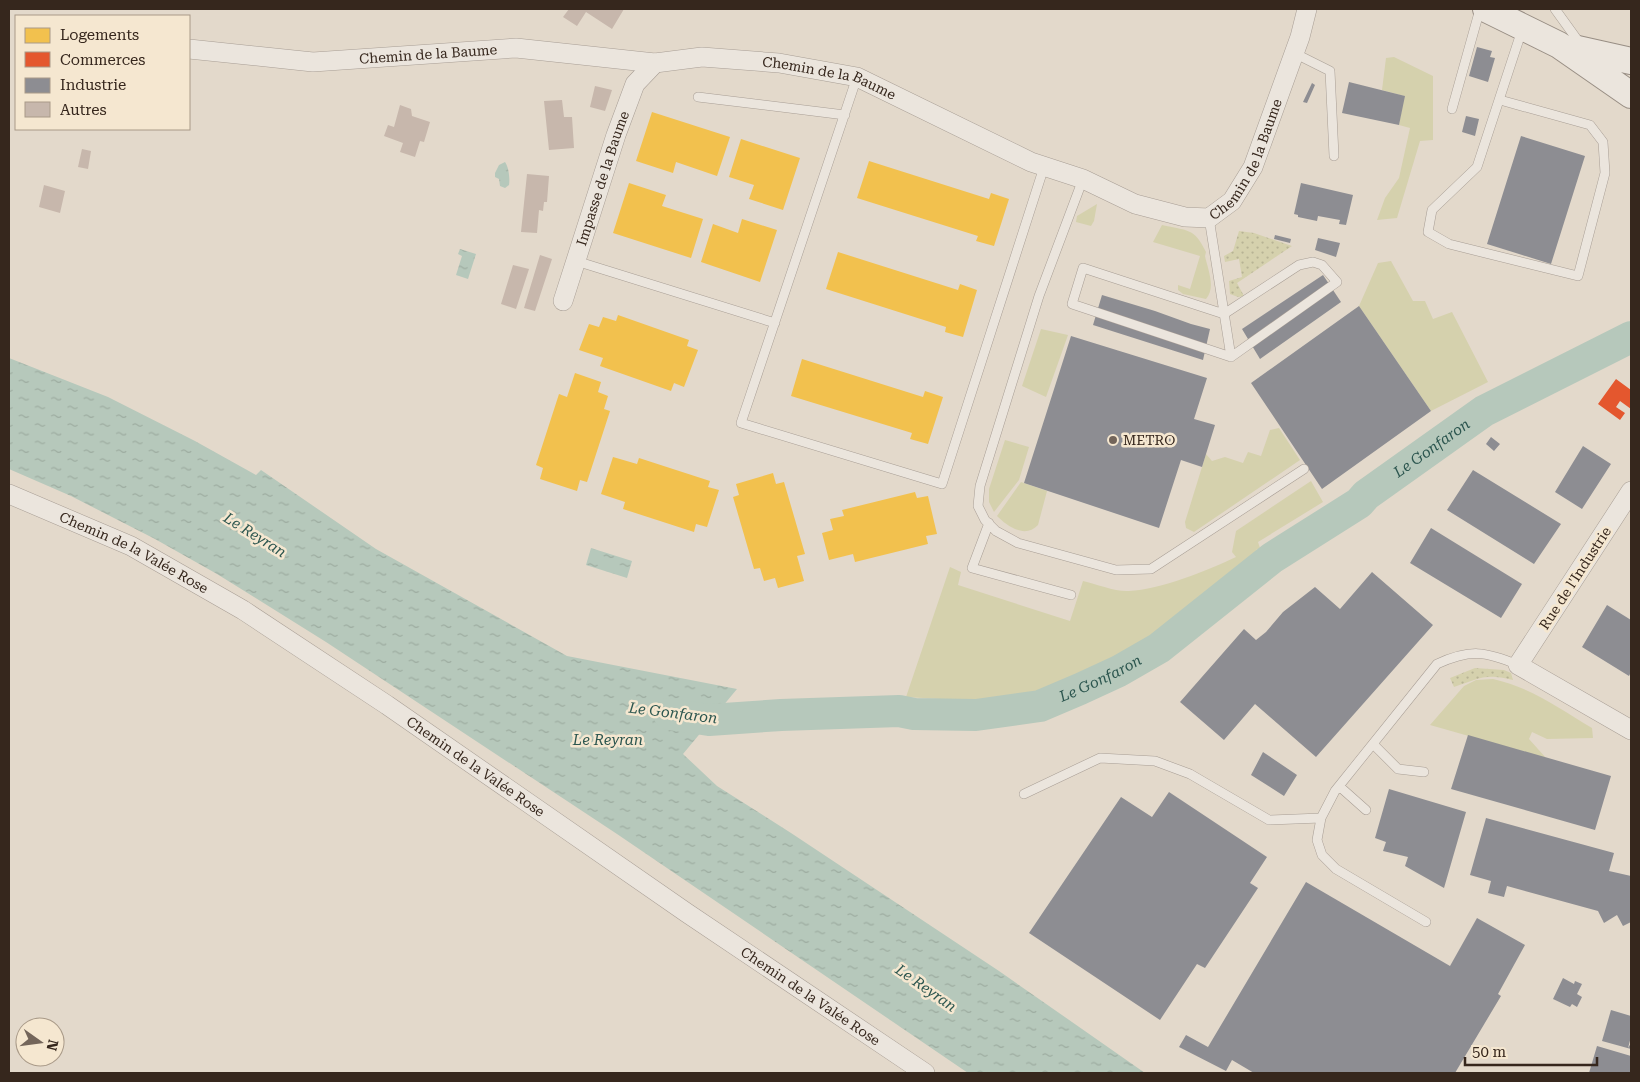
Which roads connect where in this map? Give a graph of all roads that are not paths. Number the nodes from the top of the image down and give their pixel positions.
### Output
1 (1307, 9) edge
2 (1480, 9) edge
3 (1486, 9) edge
4 (1554, 9) edge
5 (1523, 27) junction
6 (1559, 45) junction
7 (190, 49) edge
8 (1585, 51) junction
9 (1294, 53) junction
10 (1631, 62) edge
11 (655, 64) junction
12 (857, 77) junction
13 (1631, 95) edge
14 (698, 98) dead end
15 (1500, 100) junction
16 (1452, 109) dead end
17 (844, 115) junction
18 (1334, 156) dead end
19 (1044, 167) junction
20 (1083, 179) junction
21 (1209, 218) junction
22 (576, 261) junction
23 (563, 301) dead end
24 (1224, 314) junction
25 (775, 323) junction
26 (1231, 357) junction
27 (1304, 469) dead end
28 (1631, 491) edge
29 (9, 494) edge
30 (989, 523) junction
31 (1070, 596) dead end
32 (1518, 665) junction
33 (1631, 730) edge
34 (1373, 744) junction
35 (1424, 772) dead end
36 (1339, 786) junction
37 (1024, 794) dead end
38 (1366, 810) dead end
39 (1321, 818) junction
40 (1426, 922) dead end
41 (925, 1073) edge

1 - 9 street, Chemin de la Baume
2 - 16 lane
3 - 5 street
4 - 8 lane
5 - 6 street
5 - 15 lane
6 - 8 street
6 - 13 street
7 - 11 street, Chemin de la Baume
8 - 10 street
9 - 18 lane
9 - 21 street, Chemin de la Baume
11 - 12 street, Chemin de la Baume
11 - 22 street, Impasse de la Baume
12 - 17 lane
12 - 19 street, Chemin de la Baume
14 - 17 lane
15 - 15 lane
17 - 25 lane
19 - 20 street, Chemin de la Baume
19 - 25 lane
20 - 21 street, Chemin de la Baume
20 - 30 lane
21 - 24 lane
22 - 23 street, Impasse de la Baume
22 - 25 lane
24 - 26 lane
24 - 26 lane
24 - 26 lane
27 - 30 lane
28 - 32 street, Rue de l'Industrie
29 - 41 street, Chemin de la Valée Rose
30 - 31 lane
32 - 33 street
32 - 34 lane
34 - 35 lane
34 - 36 lane
36 - 38 lane
36 - 39 lane
37 - 39 lane
39 - 40 lane

